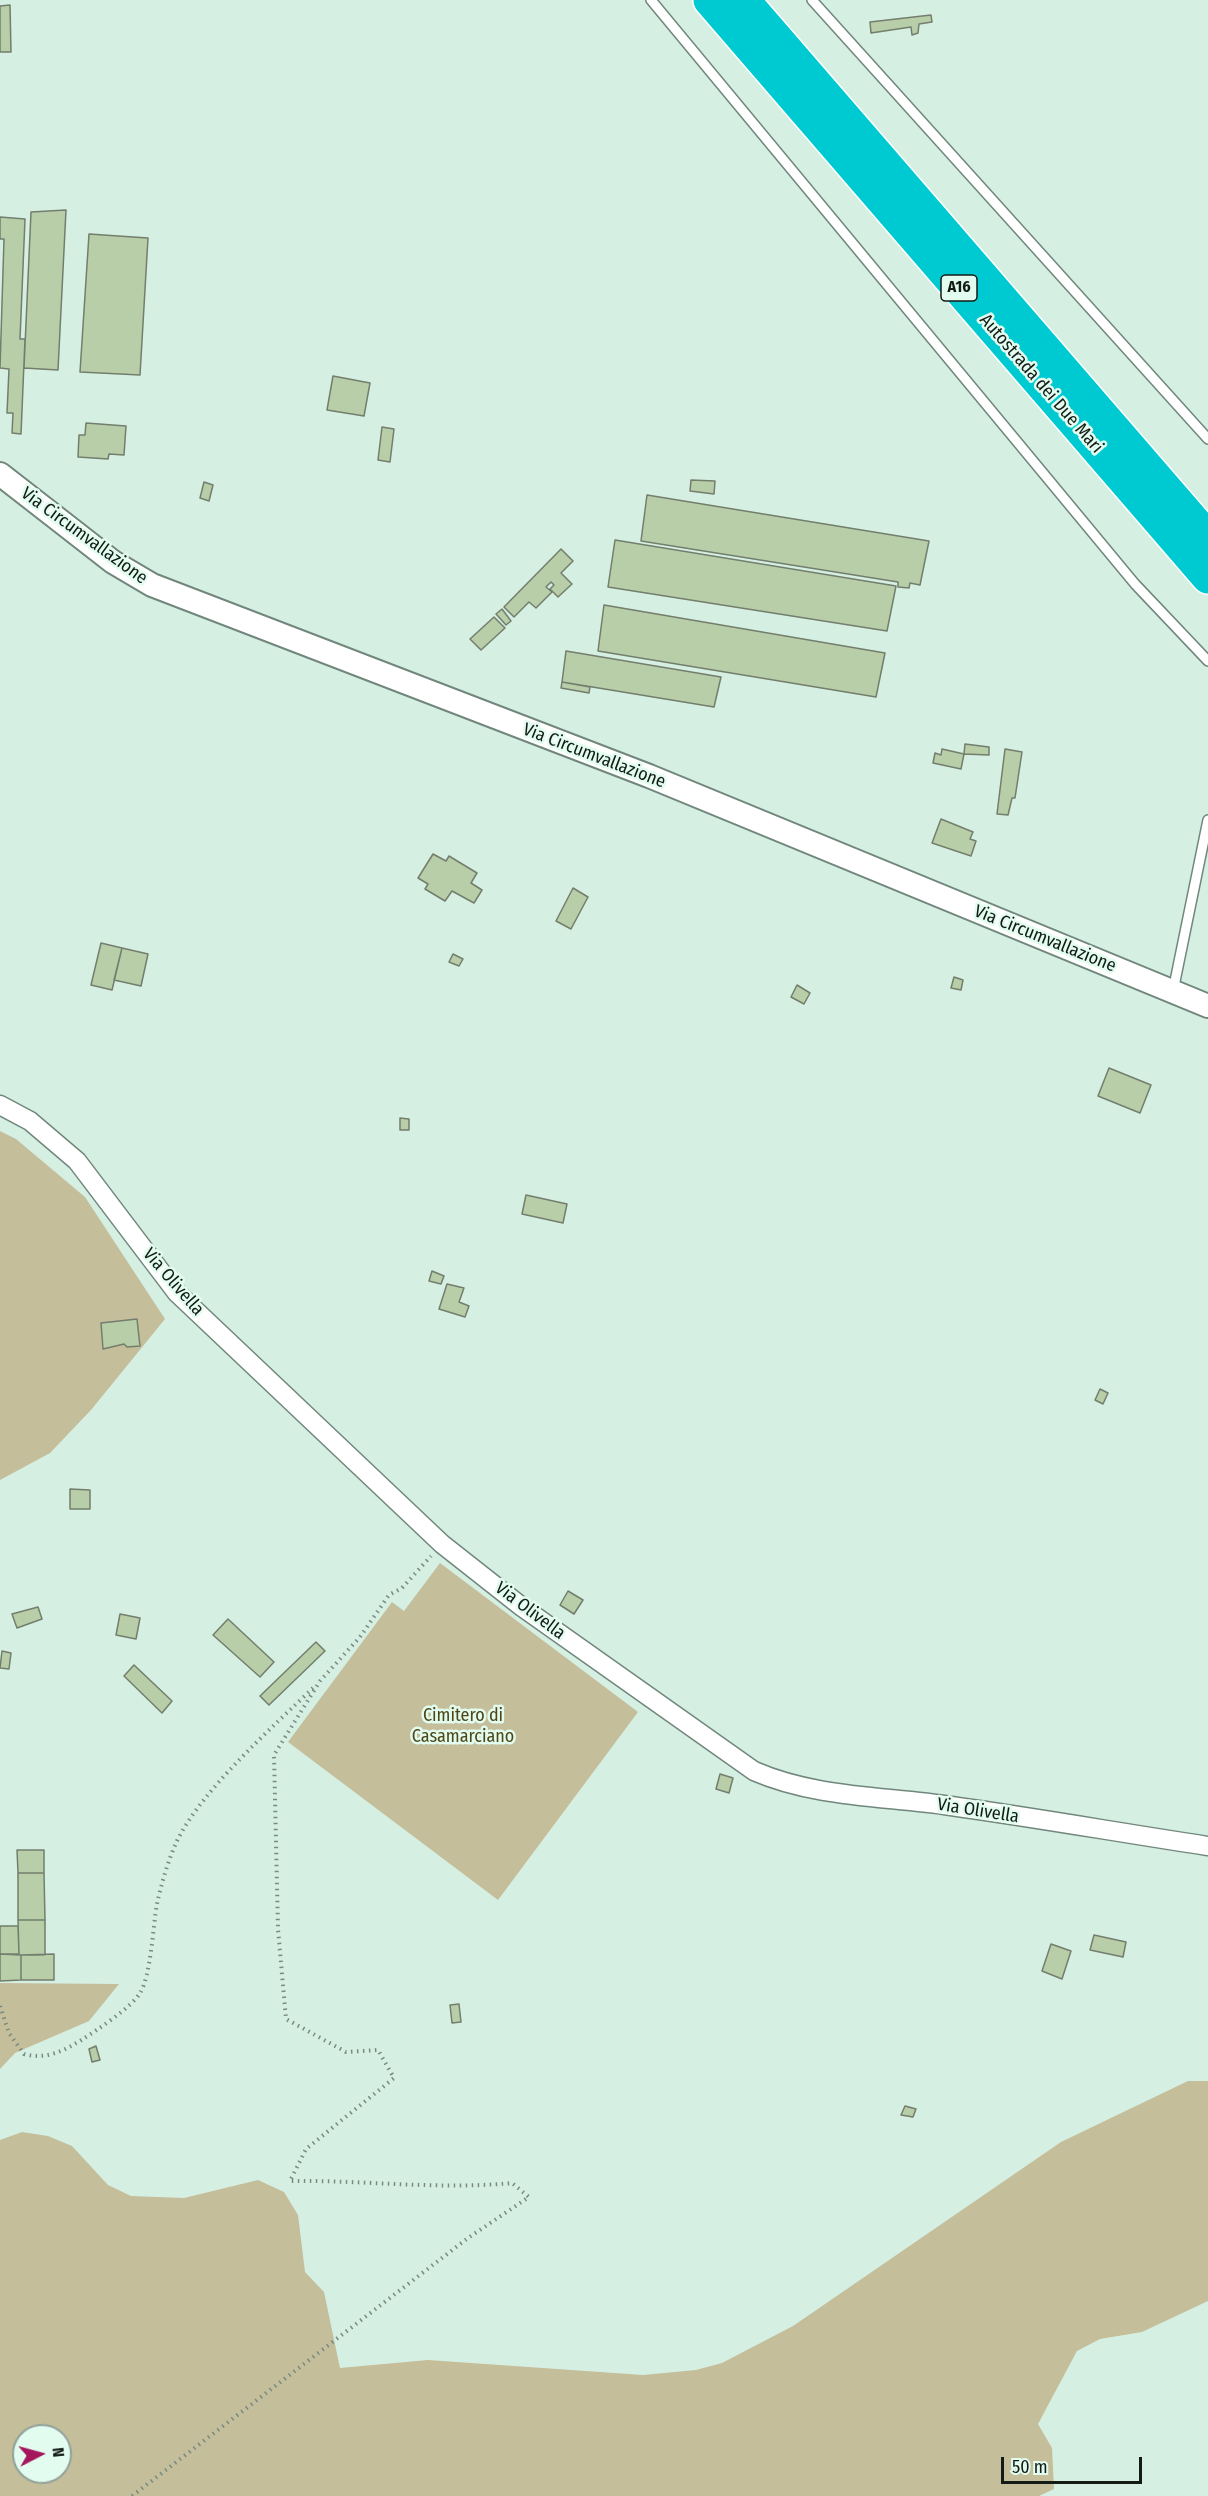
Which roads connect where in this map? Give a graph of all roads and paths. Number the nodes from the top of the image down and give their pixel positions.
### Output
1 (651, 0) edge
2 (710, 0) edge
3 (743, 0) edge
4 (812, 0) edge
5 (1208, 439) edge
6 (0, 474) edge
7 (1208, 538) edge
8 (1208, 577) edge
9 (1208, 662) edge
10 (1208, 820) edge
11 (1173, 991) junction
12 (1208, 1006) edge
13 (0, 1105) edge
14 (442, 1545) junction
15 (320, 1681) junction
16 (1208, 1846) edge
17 (0, 2006) edge
18 (132, 2496) edge

1 - 9 lane
2 - 8 highway, Autostrada dei Due Mari / A16
3 - 7 highway, Autostrada dei Due Mari / A16
4 - 5 lane
6 - 11 street, Via Circumvallazione
10 - 11 lane
11 - 12 street, Via Circumvallazione
13 - 14 street, Via Olivella
14 - 15 path
14 - 16 street, Via Olivella
15 - 17 path
15 - 18 path

